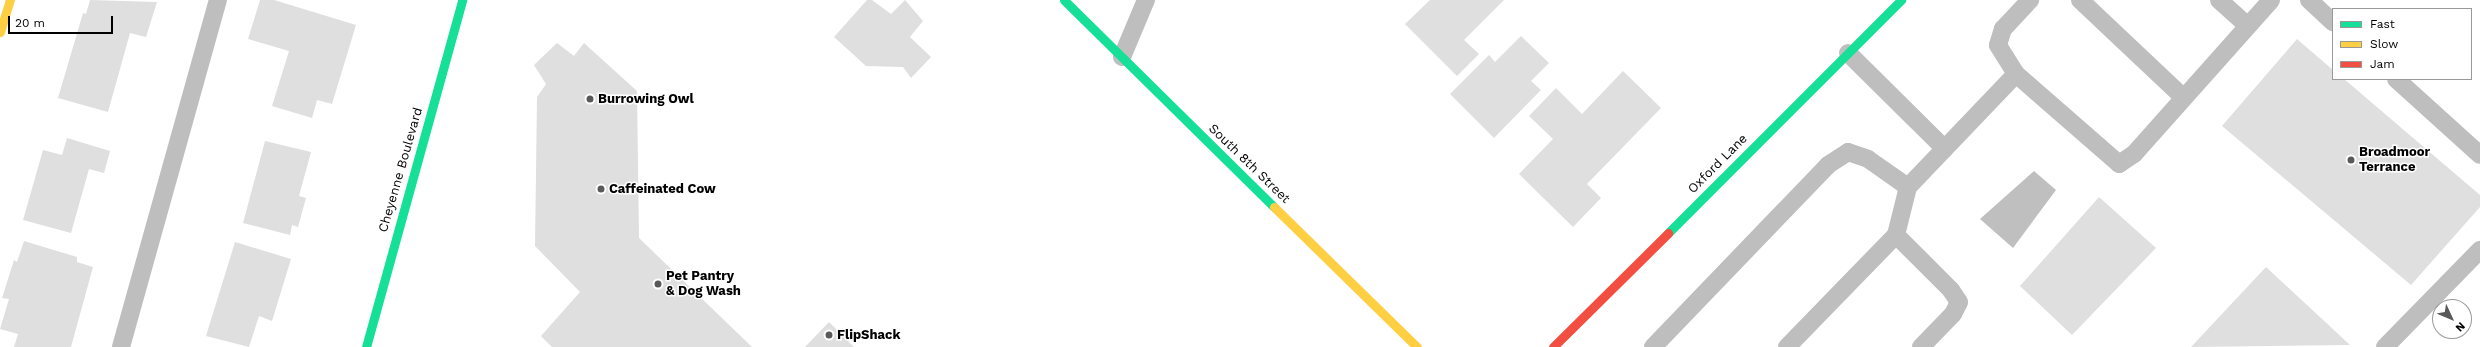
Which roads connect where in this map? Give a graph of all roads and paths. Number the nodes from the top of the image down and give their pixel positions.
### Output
1 (10, 0) edge
2 (218, 0) edge
3 (462, 0) edge
4 (1064, 0) edge
5 (1146, 0) edge
6 (1901, 0) edge
7 (2030, 0) edge
8 (2080, 0) edge
9 (2219, 0) edge
10 (2271, 0) edge
11 (2309, 0) edge
12 (2332, 21) edge
13 (2248, 26) junction
14 (0, 32) edge
15 (1848, 53) junction
16 (1122, 57) junction
17 (2016, 74) junction
18 (2397, 80) edge
19 (2183, 97) junction
20 (1945, 148) junction
21 (2480, 155) edge
22 (1908, 187) junction
23 (1896, 235) junction
24 (2480, 250) edge
25 (121, 347) edge
26 (366, 347) edge
27 (1417, 347) edge
28 (1554, 347) edge
29 (1653, 347) edge
30 (1787, 347) edge
31 (1920, 347) edge
32 (2385, 347) edge

1 - 14 main road
2 - 25 lane
3 - 26 main road, Cheyenne Boulevard
4 - 16 main road, South 8th Street
5 - 16 lane
6 - 15 main road, Oxford Lane
7 - 17 lane
8 - 19 lane
9 - 13 lane
10 - 13 lane
11 - 12 lane
13 - 19 lane
15 - 20 lane
15 - 28 main road, Oxford Lane
16 - 27 main road, South 8th Street
17 - 19 lane
17 - 20 lane
18 - 21 lane
20 - 22 lane
22 - 23 lane
22 - 29 lane
23 - 30 lane
23 - 31 lane
24 - 32 lane

